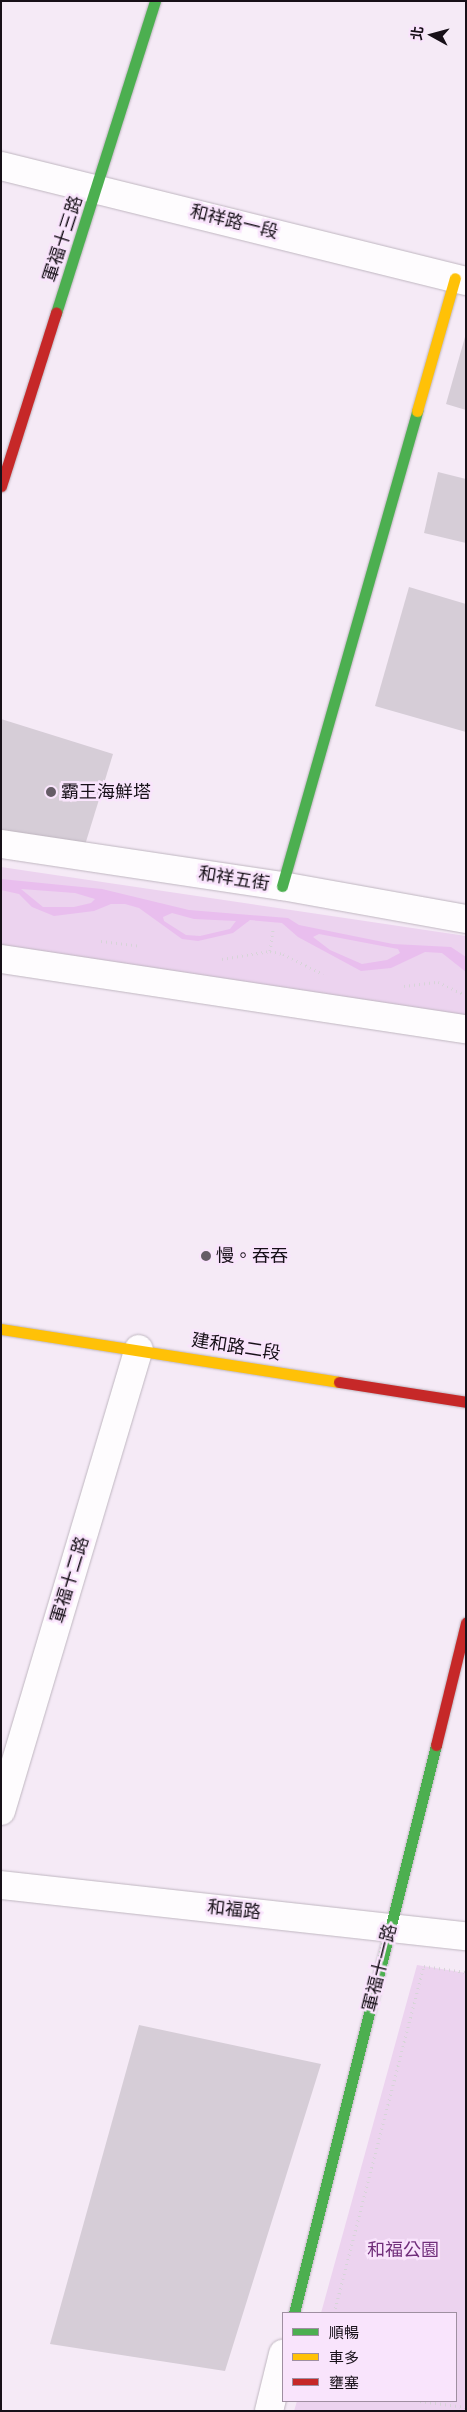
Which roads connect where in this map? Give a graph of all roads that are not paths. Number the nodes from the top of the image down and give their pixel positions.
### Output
1 (154, 1) edge
2 (1, 166) edge
3 (98, 188) junction
4 (460, 280) edge
5 (1, 486) edge
6 (1, 844) edge
7 (282, 886) junction
8 (466, 919) edge
9 (1, 959) edge
10 (466, 1029) edge
11 (1, 1329) edge
12 (139, 1349) junction
13 (466, 1402) edge
14 (466, 1623) edge
15 (1, 1811) edge
16 (1, 1885) edge
17 (390, 1927) junction
18 (466, 1936) edge
19 (294, 2312) edge
20 (282, 2358) edge
21 (269, 2411) edge

1 - 3 street, 軍福十三路
2 - 3 street, 和祥路一段
3 - 4 street, 和祥路一段
3 - 5 street, 軍福十三路
4 - 7 street
6 - 7 street, 和祥五街
7 - 8 street, 和祥五街
9 - 10 street
11 - 12 street, 建和路二段
12 - 13 street, 建和路二段
12 - 15 street, 軍福十二路
14 - 17 street, 軍福十一路
16 - 17 street, 和福路
17 - 18 street, 和福路
17 - 19 street, 軍福十一路
20 - 21 street

